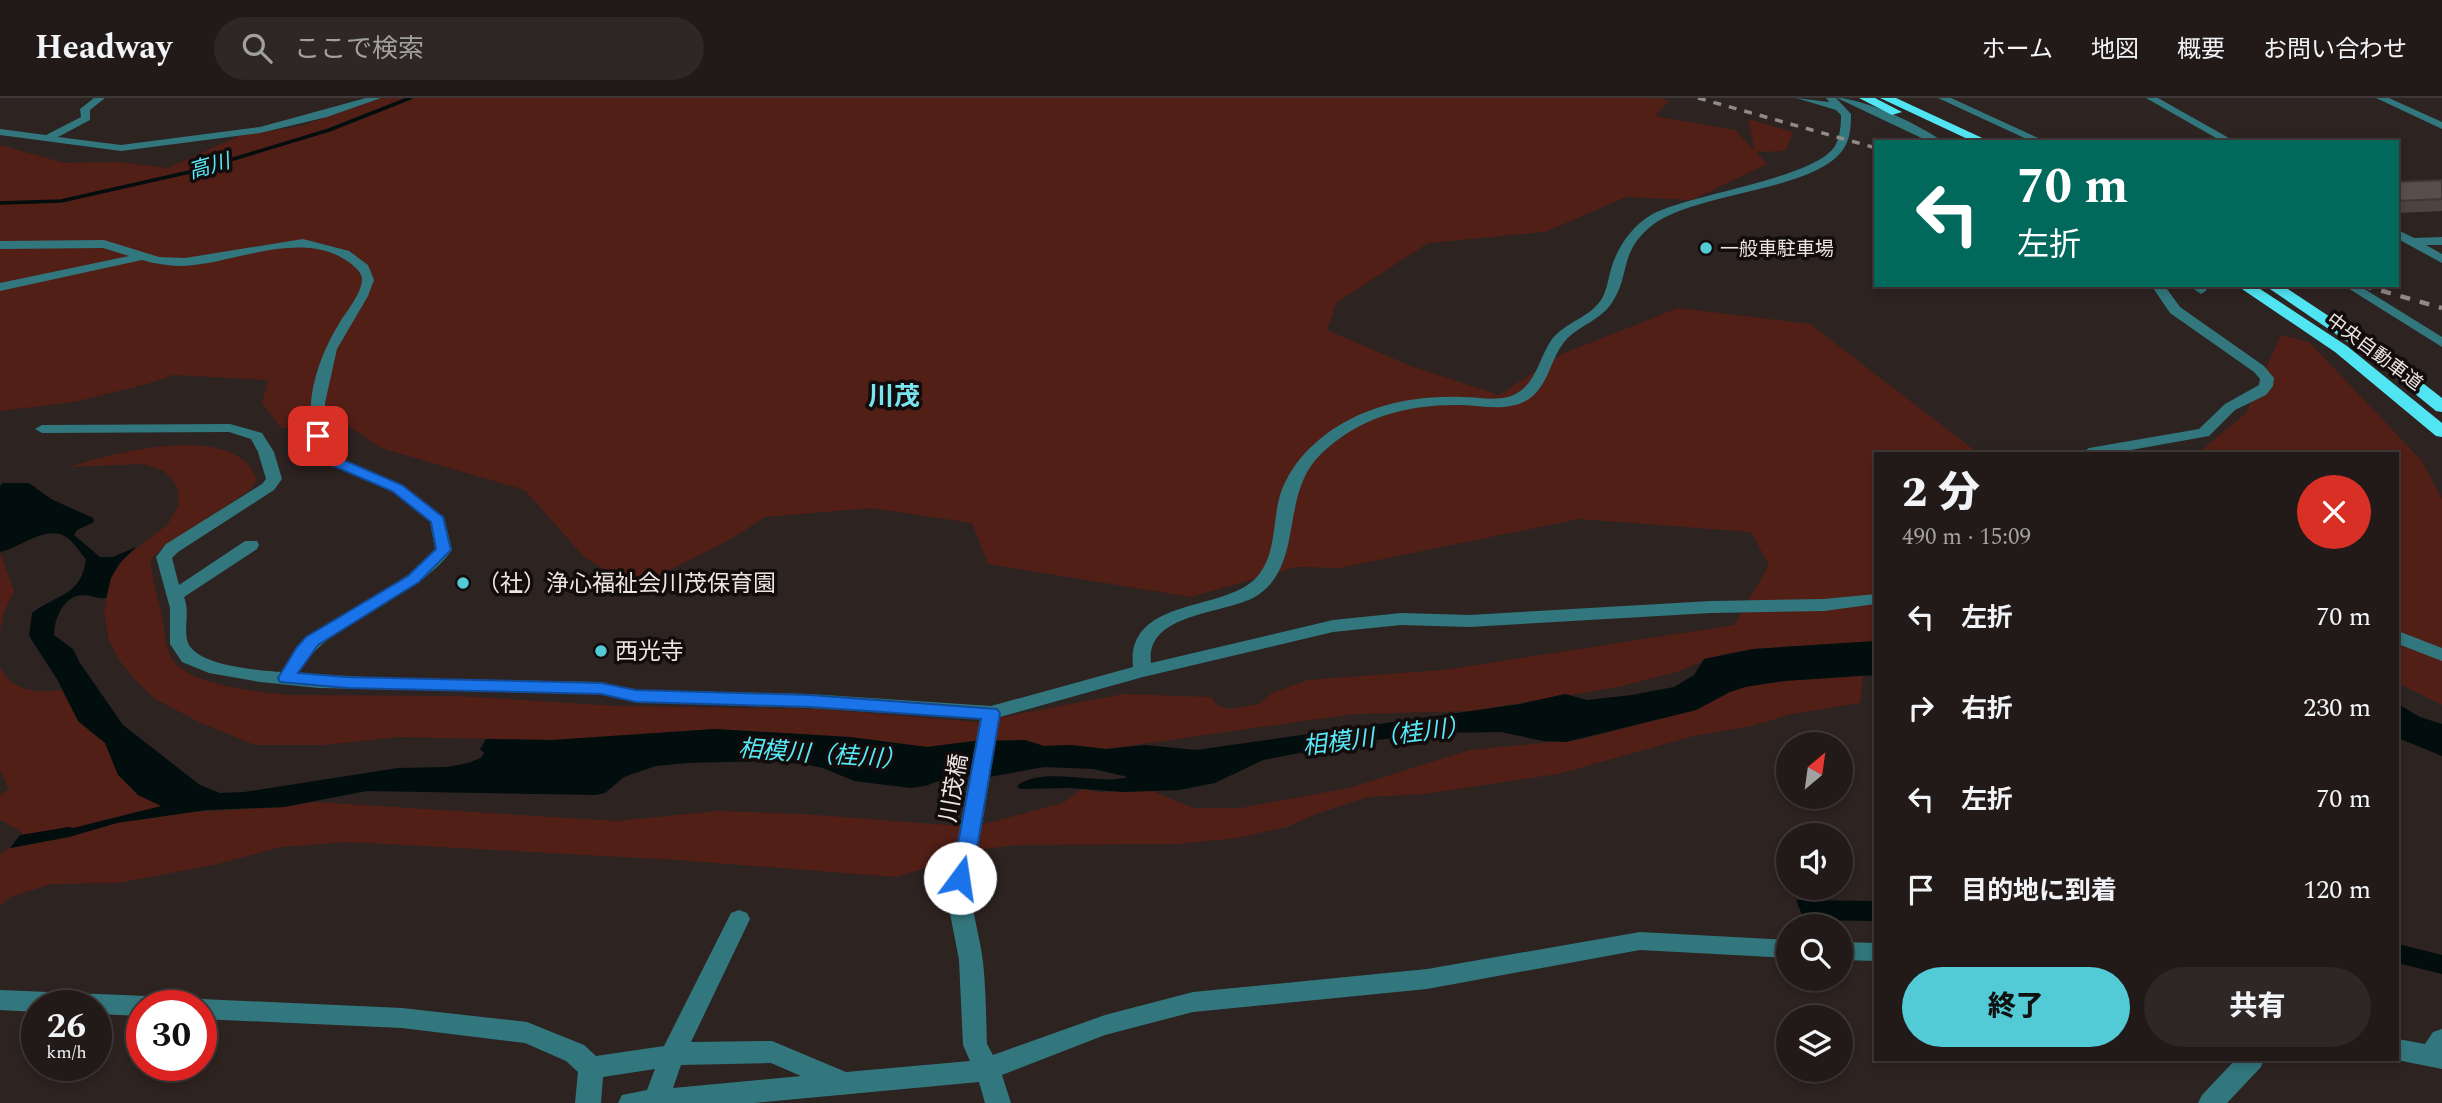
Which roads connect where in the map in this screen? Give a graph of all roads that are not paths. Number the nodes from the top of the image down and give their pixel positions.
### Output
1 (100, 98) edge
2 (376, 98) edge
3 (1801, 98) edge
4 (1831, 98) edge
5 (1865, 98) edge
6 (1886, 98) edge
7 (1947, 98) edge
8 (2151, 98) edge
9 (2381, 98) edge
10 (1842, 103) edge
11 (2442, 126) edge
12 (2, 128) edge
13 (50, 137) junction
14 (1934, 140) edge
15 (1958, 140) edge
16 (1980, 140) edge
17 (2038, 140) edge
18 (2227, 140) edge
19 (2399, 235) edge
20 (2442, 241) edge
21 (2412, 242) junction
22 (2399, 243) edge
23 (0, 245) edge
24 (140, 257) junction
25 (2442, 259) edge
26 (0, 287) edge
27 (2158, 287) edge
28 (2246, 287) edge
29 (2274, 287) edge
30 (2352, 287) edge
31 (2442, 343) edge
32 (2442, 407) edge
33 (42, 429) dead end
34 (2442, 432) edge
35 (2095, 452) edge
36 (251, 545) dead end
37 (174, 596) junction
38 (1874, 599) edge
39 (2399, 637) edge
40 (2442, 655) edge
41 (1142, 671) junction
42 (286, 678) junction
43 (990, 719) junction
44 (739, 919) dead end
45 (1776, 948) edge
46 (1853, 951) edge
47 (1874, 952) edge
48 (0, 1000) edge
49 (126, 1005) edge
50 (217, 1010) edge
51 (2399, 1050) edge
52 (2438, 1051) edge
53 (672, 1056) junction
54 (2250, 1061) edge
55 (591, 1068) junction
56 (988, 1070) junction
57 (846, 1083) junction
58 (647, 1102) edge
59 (588, 1103) edge
60 (998, 1103) edge
61 (2211, 1103) edge

1 - 13 street
2 - 13 street
3 - 10 street
4 - 10 street
5 - 15 highway
6 - 16 highway
7 - 17 street
8 - 18 street
9 - 11 street
10 - 14 street
10 - 41 street
12 - 13 street
19 - 21 street
20 - 21 street
21 - 22 street
21 - 25 street
23 - 24 street
24 - 26 street
24 - 42 street
27 - 35 street
28 - 34 highway, 中央自動車道
29 - 32 highway, 中央自動車道
30 - 31 street
33 - 37 street
36 - 37 street
37 - 42 street
38 - 41 street
39 - 40 street
41 - 43 street
42 - 43 street
43 - 56 street, 川茂橋
44 - 53 street
45 - 56 street
46 - 47 street
48 - 49 street
50 - 55 street
51 - 52 street
53 - 55 street
53 - 57 street
53 - 58 street
54 - 61 street
55 - 59 street
56 - 57 street
56 - 60 street, 川茂橋
57 - 58 street

